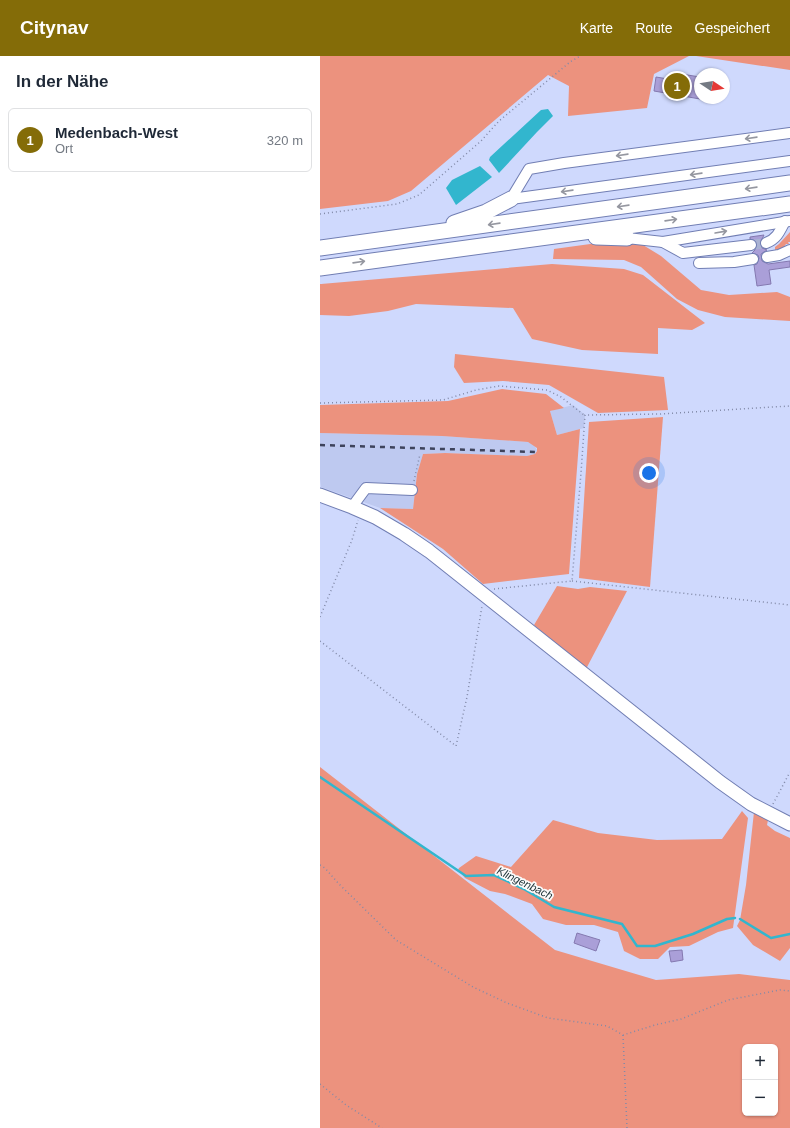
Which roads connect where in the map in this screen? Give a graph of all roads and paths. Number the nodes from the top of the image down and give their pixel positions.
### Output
1 (580, 56) edge
2 (790, 133) edge
3 (790, 161) edge
4 (790, 183) edge
5 (510, 199) junction
6 (790, 204) edge
7 (320, 214) edge
8 (788, 221) edge
9 (413, 236) junction
10 (549, 236) junction
11 (627, 238) joint
12 (663, 242) junction
13 (766, 243) tunnel mouth
14 (751, 245) tunnel mouth
15 (320, 248) edge
16 (790, 250) edge
17 (767, 257) dead end
18 (753, 259) dead end
19 (699, 263) dead end
20 (320, 268) edge
21 (320, 403) edge
22 (790, 406) edge
23 (585, 415) junction
24 (420, 454) dead end
25 (412, 490) joint
26 (320, 495) edge
27 (358, 509) junction
28 (572, 581) junction
29 (482, 592) junction
30 (790, 605) edge
31 (320, 618) edge
32 (320, 641) edge
33 (790, 772) edge
34 (768, 813) junction
35 (790, 824) edge
36 (320, 865) edge
37 (790, 991) edge
38 (623, 1035) junction
39 (320, 1084) edge
40 (382, 1128) edge
41 (627, 1128) edge

1 - 7 path
2 -> 5 lane
3 -> 5 lane
4 -> 9 highway
5 - 9 highway
10 -> 6 highway
12 -> 8 lane
8 - 13 lane
9 - 15 highway
10 - 11 highway
20 -> 10 highway
11 - 12 lane
12 - 14 lane
16 - 17 lane
18 - 19 lane
21 - 23 path
22 - 23 path
23 - 28 path
24 - 25 path
25 - 27 lane
26 - 27 main road
27 - 29 main road
27 - 31 path
28 - 29 path
28 - 30 path
29 - 32 path
29 - 34 main road
33 - 34 path
34 - 35 main road
36 - 38 path
37 - 38 path
38 - 41 path
39 - 40 path

